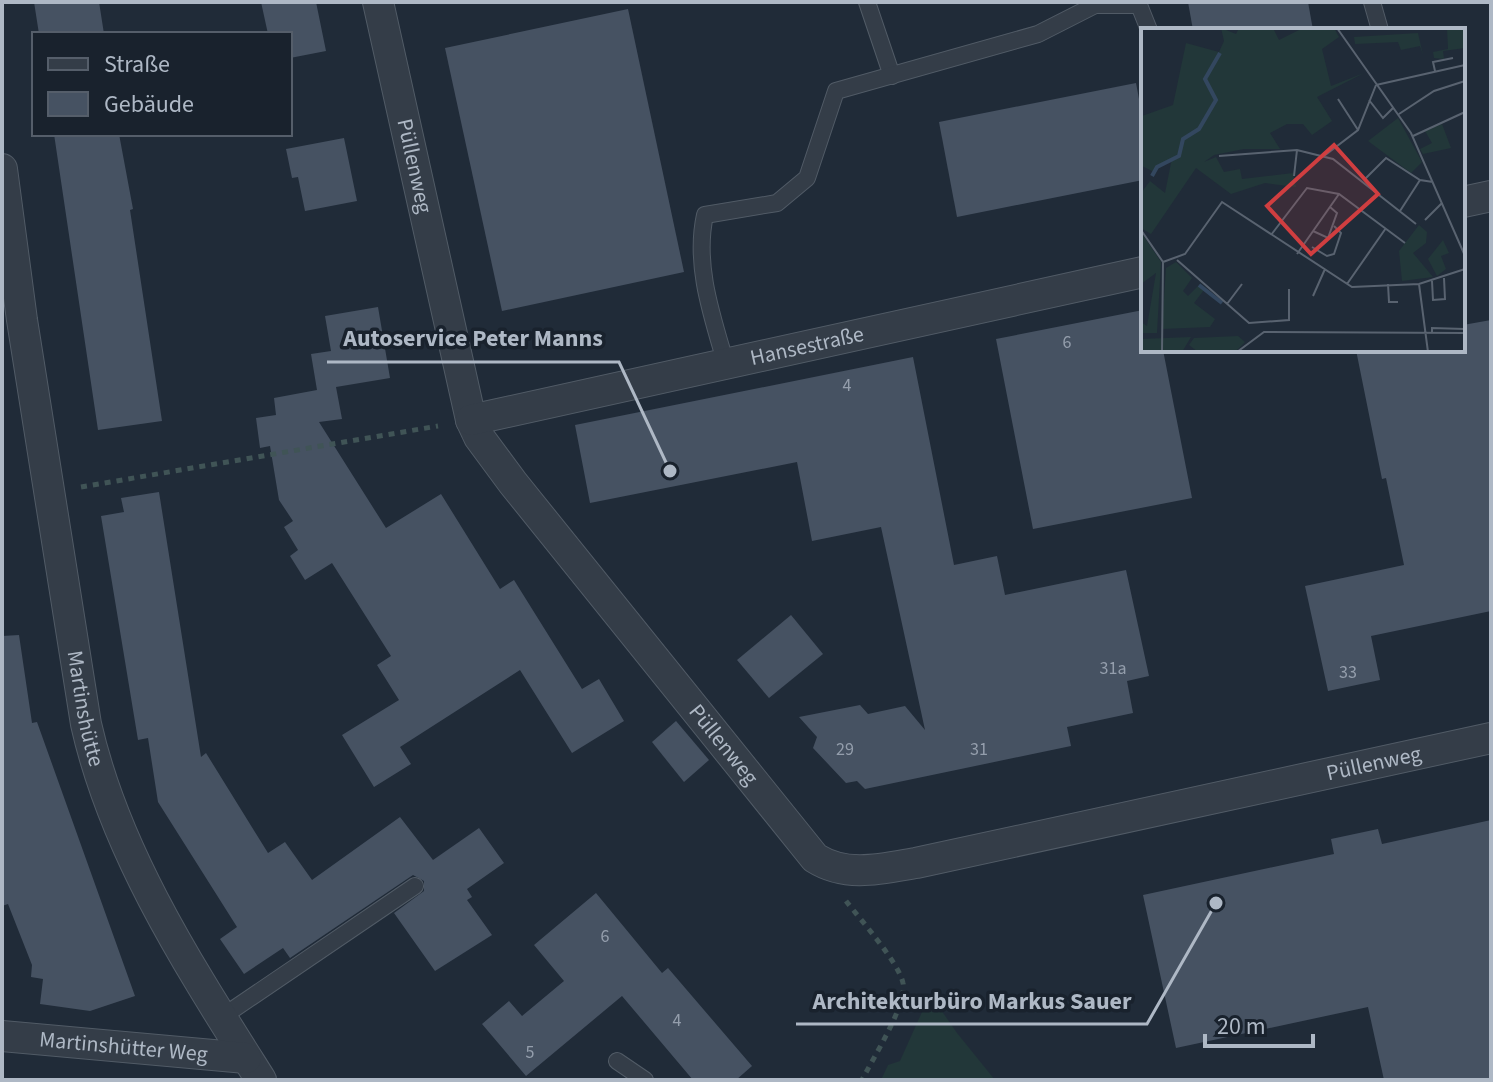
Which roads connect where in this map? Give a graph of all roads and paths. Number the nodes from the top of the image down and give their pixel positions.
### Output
1 (378, 2) edge
2 (867, 2) edge
3 (1372, 2) edge
4 (1148, 28) edge
5 (1379, 28) edge
6 (892, 76) junction
7 (2, 169) edge
8 (1491, 196) edge
9 (1465, 202) edge
10 (1141, 272) edge
11 (12, 321) edge
12 (726, 364) junction
13 (471, 420) junction
14 (50, 493) junction
15 (1491, 738) edge
16 (815, 858) junction
17 (415, 886) dead end
18 (222, 1017) junction
19 (2, 1036) edge
20 (617, 1061) dead end
21 (254, 1069) edge
22 (645, 1080) edge
23 (862, 1080) edge

1 - 13 street, Püllenweg
2 - 6 lane
3 - 5 lane
4 - 6 lane
6 - 12 lane
7 - 11 street, Martinshütte
8 - 9 street
10 - 12 street, Hansestraße
11 - 14 street, Martinshütte
12 - 13 street, Hansestraße
13 - 14 path
13 - 16 street, Püllenweg
14 - 18 street, Martinshütte
15 - 16 street, Püllenweg
16 - 23 path
17 - 18 lane
18 - 21 street, Martinshütte
19 - 21 street, Martinshütter Weg
20 - 22 lane

